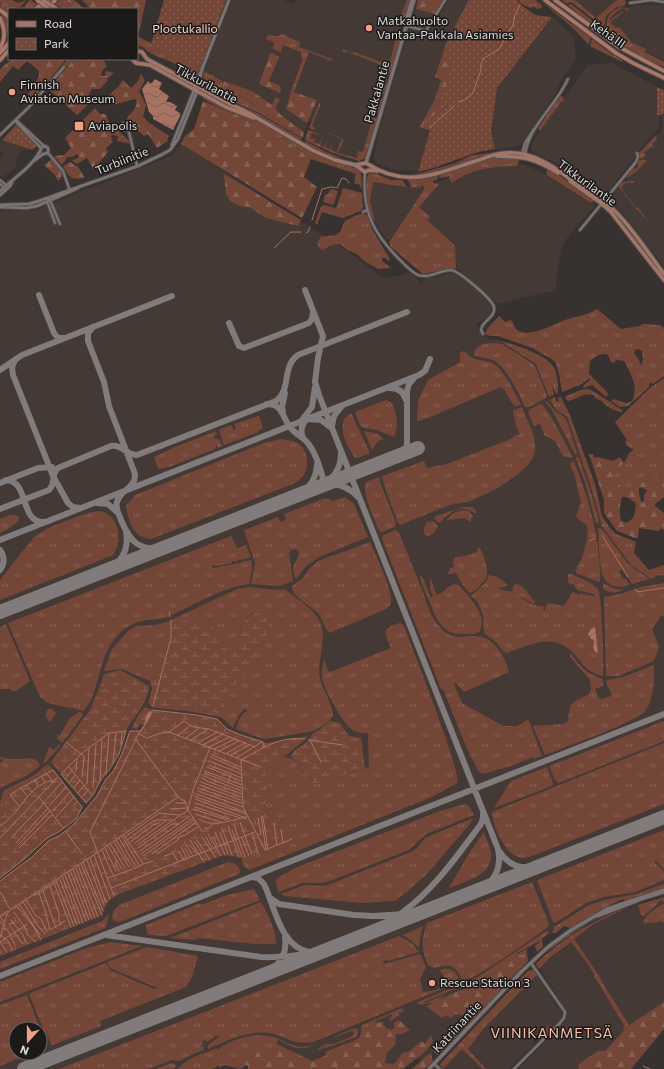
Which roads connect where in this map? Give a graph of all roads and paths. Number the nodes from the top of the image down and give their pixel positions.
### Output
1 (36, 0) edge
2 (44, 0) edge
3 (48, 0) edge
4 (55, 0) edge
5 (229, 0) edge
6 (413, 0) edge
7 (445, 0) edge
8 (545, 0) edge
9 (555, 0) edge
10 (664, 2) edge
11 (630, 3) dead end
12 (37, 8) edge
13 (41, 8) edge
14 (47, 8) edge
15 (49, 8) edge
16 (56, 8) edge
17 (0, 10) edge
18 (8, 16) edge
19 (0, 18) edge
20 (406, 25) junction
21 (8, 44) edge
22 (0, 48) edge
23 (8, 51) edge
24 (138, 51) edge
25 (0, 53) edge
26 (144, 56) junction
27 (133, 60) edge
28 (0, 61) edge
29 (139, 63) junction
30 (64, 67) dead end
31 (664, 71) edge
32 (664, 78) edge
33 (568, 79) dead end
34 (196, 88) junction
35 (16, 120) junction
36 (122, 123) dead end
37 (120, 126) dead end
38 (129, 132) junction
39 (0, 135) edge
40 (42, 150) junction
41 (48, 153) junction
42 (637, 153) dead end
43 (524, 156) junction
44 (137, 166) junction
45 (365, 167) junction
46 (0, 180) edge
47 (0, 184) edge
48 (5, 187) junction
49 (0, 191) edge
50 (70, 191) junction
51 (0, 195) edge
52 (48, 200) junction
53 (602, 202) junction
54 (0, 206) edge
55 (367, 210) junction
56 (363, 212) dead end
57 (55, 223) dead end
58 (60, 224) dead end
59 (580, 230) dead end
60 (664, 274) edge
61 (664, 280) edge
62 (483, 334) dead end
63 (664, 891) edge
64 (530, 962) junction
65 (434, 1064) junction
66 (430, 1069) edge
67 (440, 1069) edge
68 (514, 1069) edge

1 - 14 main road, bridge
2 - 12 highway
2 - 16 main road, bridge
3 - 13 highway
4 - 15 highway
5 - 34 street, Turbiinitie
6 - 20 main road, Pakkalantie
7 - 20 street
8 - 32 highway, Kehä III
9 - 31 highway, Kehä III
10 - 11 street
17 - 18 highway
19 - 22 highway
20 - 45 main road, Pakkalantie
21 - 25 highway
23 - 28 highway
24 - 26 main road, Tikkurilantie
26 - 29 main road
26 - 34 main road, Tikkurilantie
27 - 29 main road, Tikkurilantie
29 - 34 main road, Tikkurilantie
30 - 35 street
33 - 43 street
34 - 44 street, Turbiinitie
34 - 45 main road, Tikkurilantie
35 - 39 street
35 - 40 street
36 - 38 street
37 - 38 street
38 - 44 street
40 - 41 street
40 - 41 street
40 - 48 street
41 - 50 street
42 - 53 street
43 - 45 main road, Tikkurilantie
43 - 53 main road, Tikkurilantie
44 - 50 street, Turbiinitie
45 - 55 street
46 - 48 street
47 - 48 street
48 - 49 street
48 - 51 street
50 - 52 street, Turbiinitie
52 - 54 street, Turbiinitie
52 - 57 street
52 - 58 street
53 - 59 street
53 - 60 main road, Tikkurilantie
53 - 61 main road, Tikkurilantie
55 - 56 street
55 - 62 street
63 - 64 main road, Katriinantie
64 - 65 main road, Katriinantie
64 - 68 street
65 - 66 main road, Katriinantie
65 - 67 street

